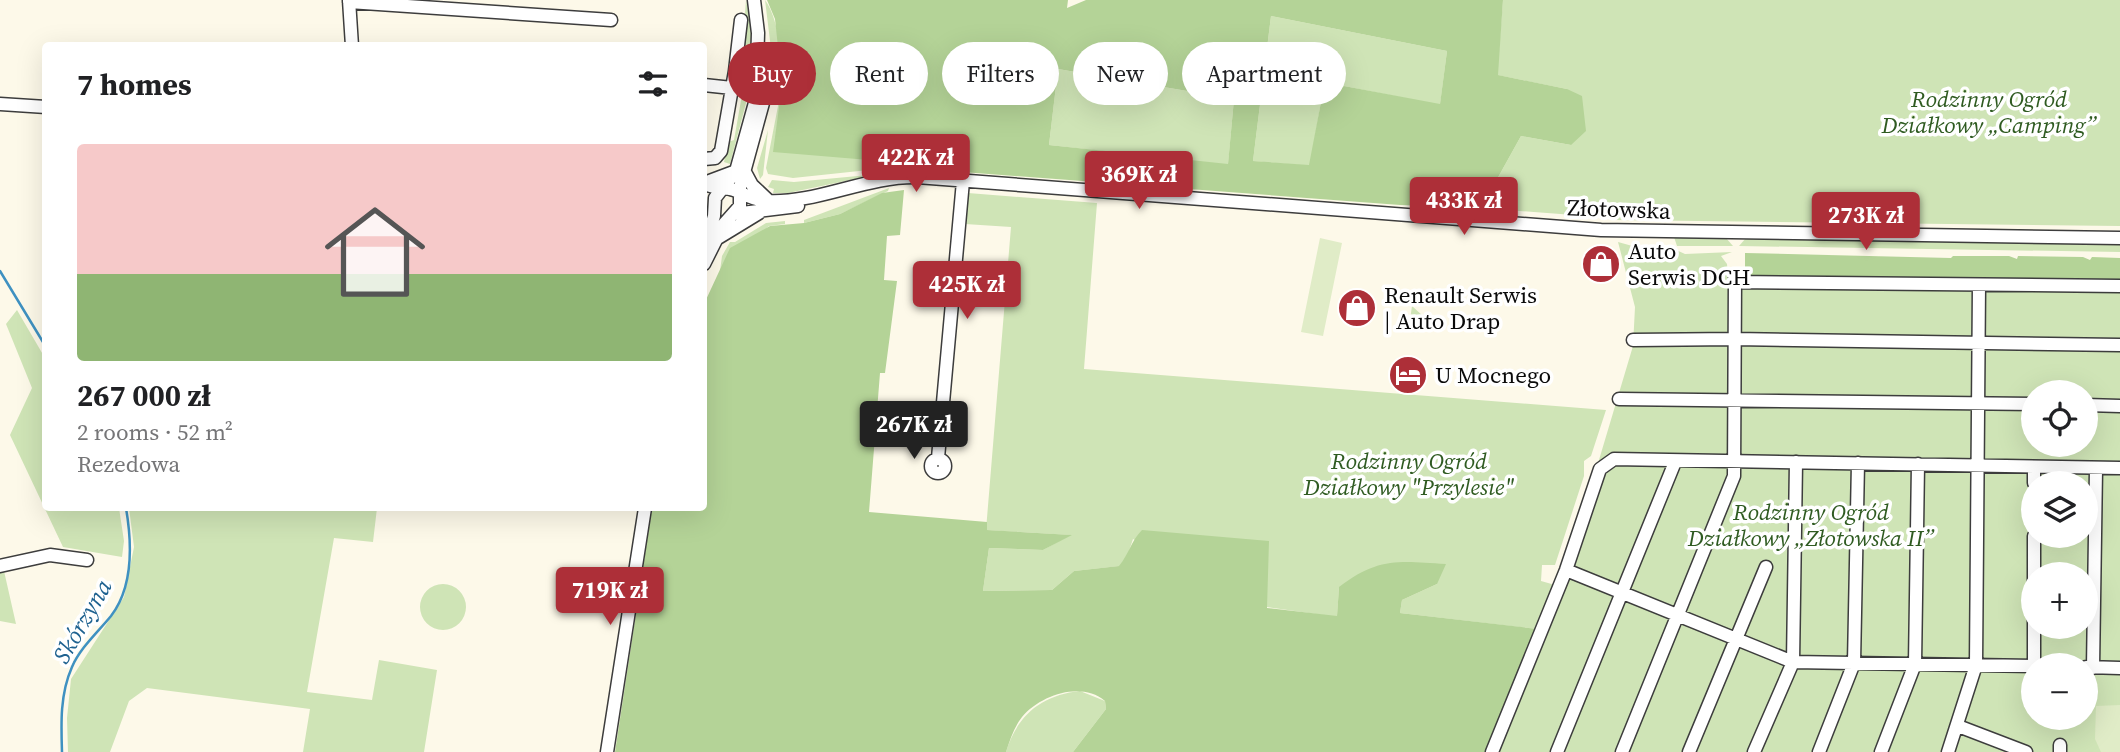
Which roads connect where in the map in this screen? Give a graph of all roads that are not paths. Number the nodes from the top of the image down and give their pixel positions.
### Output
1 (754, 0) edge
2 (349, 1) edge
3 (611, 20) dead end
4 (741, 20) dead end
5 (352, 42) edge
6 (738, 42) edge
7 (759, 42) edge
8 (707, 85) edge
9 (728, 88) edge
10 (0, 104) edge
11 (729, 105) edge
12 (755, 105) edge
13 (42, 107) edge
14 (707, 159) edge
15 (740, 172) junction
16 (963, 181) junction
17 (708, 188) edge
18 (738, 194) junction
19 (768, 205) junction
20 (709, 210) edge
21 (733, 214) junction
22 (2120, 239) edge
23 (709, 240) edge
24 (1979, 285) junction
25 (2120, 286) edge
26 (1735, 338) junction
27 (1633, 340) dead end
28 (1979, 345) junction
29 (2120, 345) edge
30 (1619, 399) dead end
31 (1733, 401) junction
32 (1978, 404) junction
33 (2021, 404) edge
34 (2098, 405) edge
35 (2120, 406) edge
36 (938, 458) dead end
37 (1675, 461) junction
38 (1733, 461) junction
39 (1796, 463) junction
40 (1858, 463) junction
41 (1918, 464) junction
42 (1978, 465) junction
43 (2034, 467) junction
44 (2120, 468) edge
45 (2096, 469) junction
46 (2034, 471) edge
47 (645, 511) edge
48 (2034, 548) edge
49 (88, 559) dead end
50 (0, 566) edge
51 (1766, 567) dead end
52 (1566, 570) junction
53 (1621, 594) junction
54 (1678, 617) junction
55 (1734, 640) junction
56 (2033, 653) edge
57 (2090, 653) edge
58 (1793, 662) junction
59 (1854, 663) junction
60 (1916, 664) junction
61 (1976, 665) junction
62 (2021, 667) edge
63 (2098, 668) edge
64 (2120, 668) edge
65 (1958, 726) junction
66 (2019, 751) edge
67 (607, 752) edge
68 (1492, 752) edge
69 (1557, 752) edge
70 (1622, 752) edge
71 (1689, 752) edge
72 (1754, 752) edge
73 (1819, 752) edge
74 (1881, 752) edge
75 (1948, 752) edge

1 - 7 street
2 - 3 street
2 - 5 street
4 - 6 street
8 - 9 street
10 - 13 street
11 - 14 street
12 - 15 street
15 - 17 street
15 - 17 street
15 - 18 street
15 - 19 street
16 - 19 street, Złotowska
16 - 22 street, Złotowska
16 - 36 street
17 - 18 street, Złotowska
17 - 20 street
18 - 19 street, Złotowska
18 - 21 street
19 - 21 street, Złotowska
19 - 23 street
20 - 21 street
20 - 23 street
21 - 23 street
24 - 25 street
24 - 26 street
24 - 28 street
26 - 27 street
26 - 28 street
26 - 31 street
28 - 29 street
28 - 32 street
30 - 31 street
31 - 32 street
31 - 38 street
32 - 33 street
32 - 42 street
34 - 35 street
37 - 38 street
37 - 52 street
37 - 53 street
38 - 39 street
38 - 54 street
39 - 40 street
39 - 58 street
40 - 41 street
40 - 59 street
41 - 42 street
41 - 60 street
42 - 43 street
42 - 61 street
43 - 45 street
43 - 46 street
44 - 45 street
45 - 57 street
47 - 67 street
48 - 56 street
49 - 50 street
51 - 55 street
52 - 53 street
52 - 68 street
53 - 54 street
53 - 69 street
54 - 55 street
54 - 70 street
55 - 58 street
55 - 71 street
58 - 59 street
58 - 72 street
59 - 60 street
59 - 73 street
60 - 61 street
60 - 74 street
61 - 62 street
61 - 65 street
63 - 64 street
65 - 66 street
65 - 75 street

